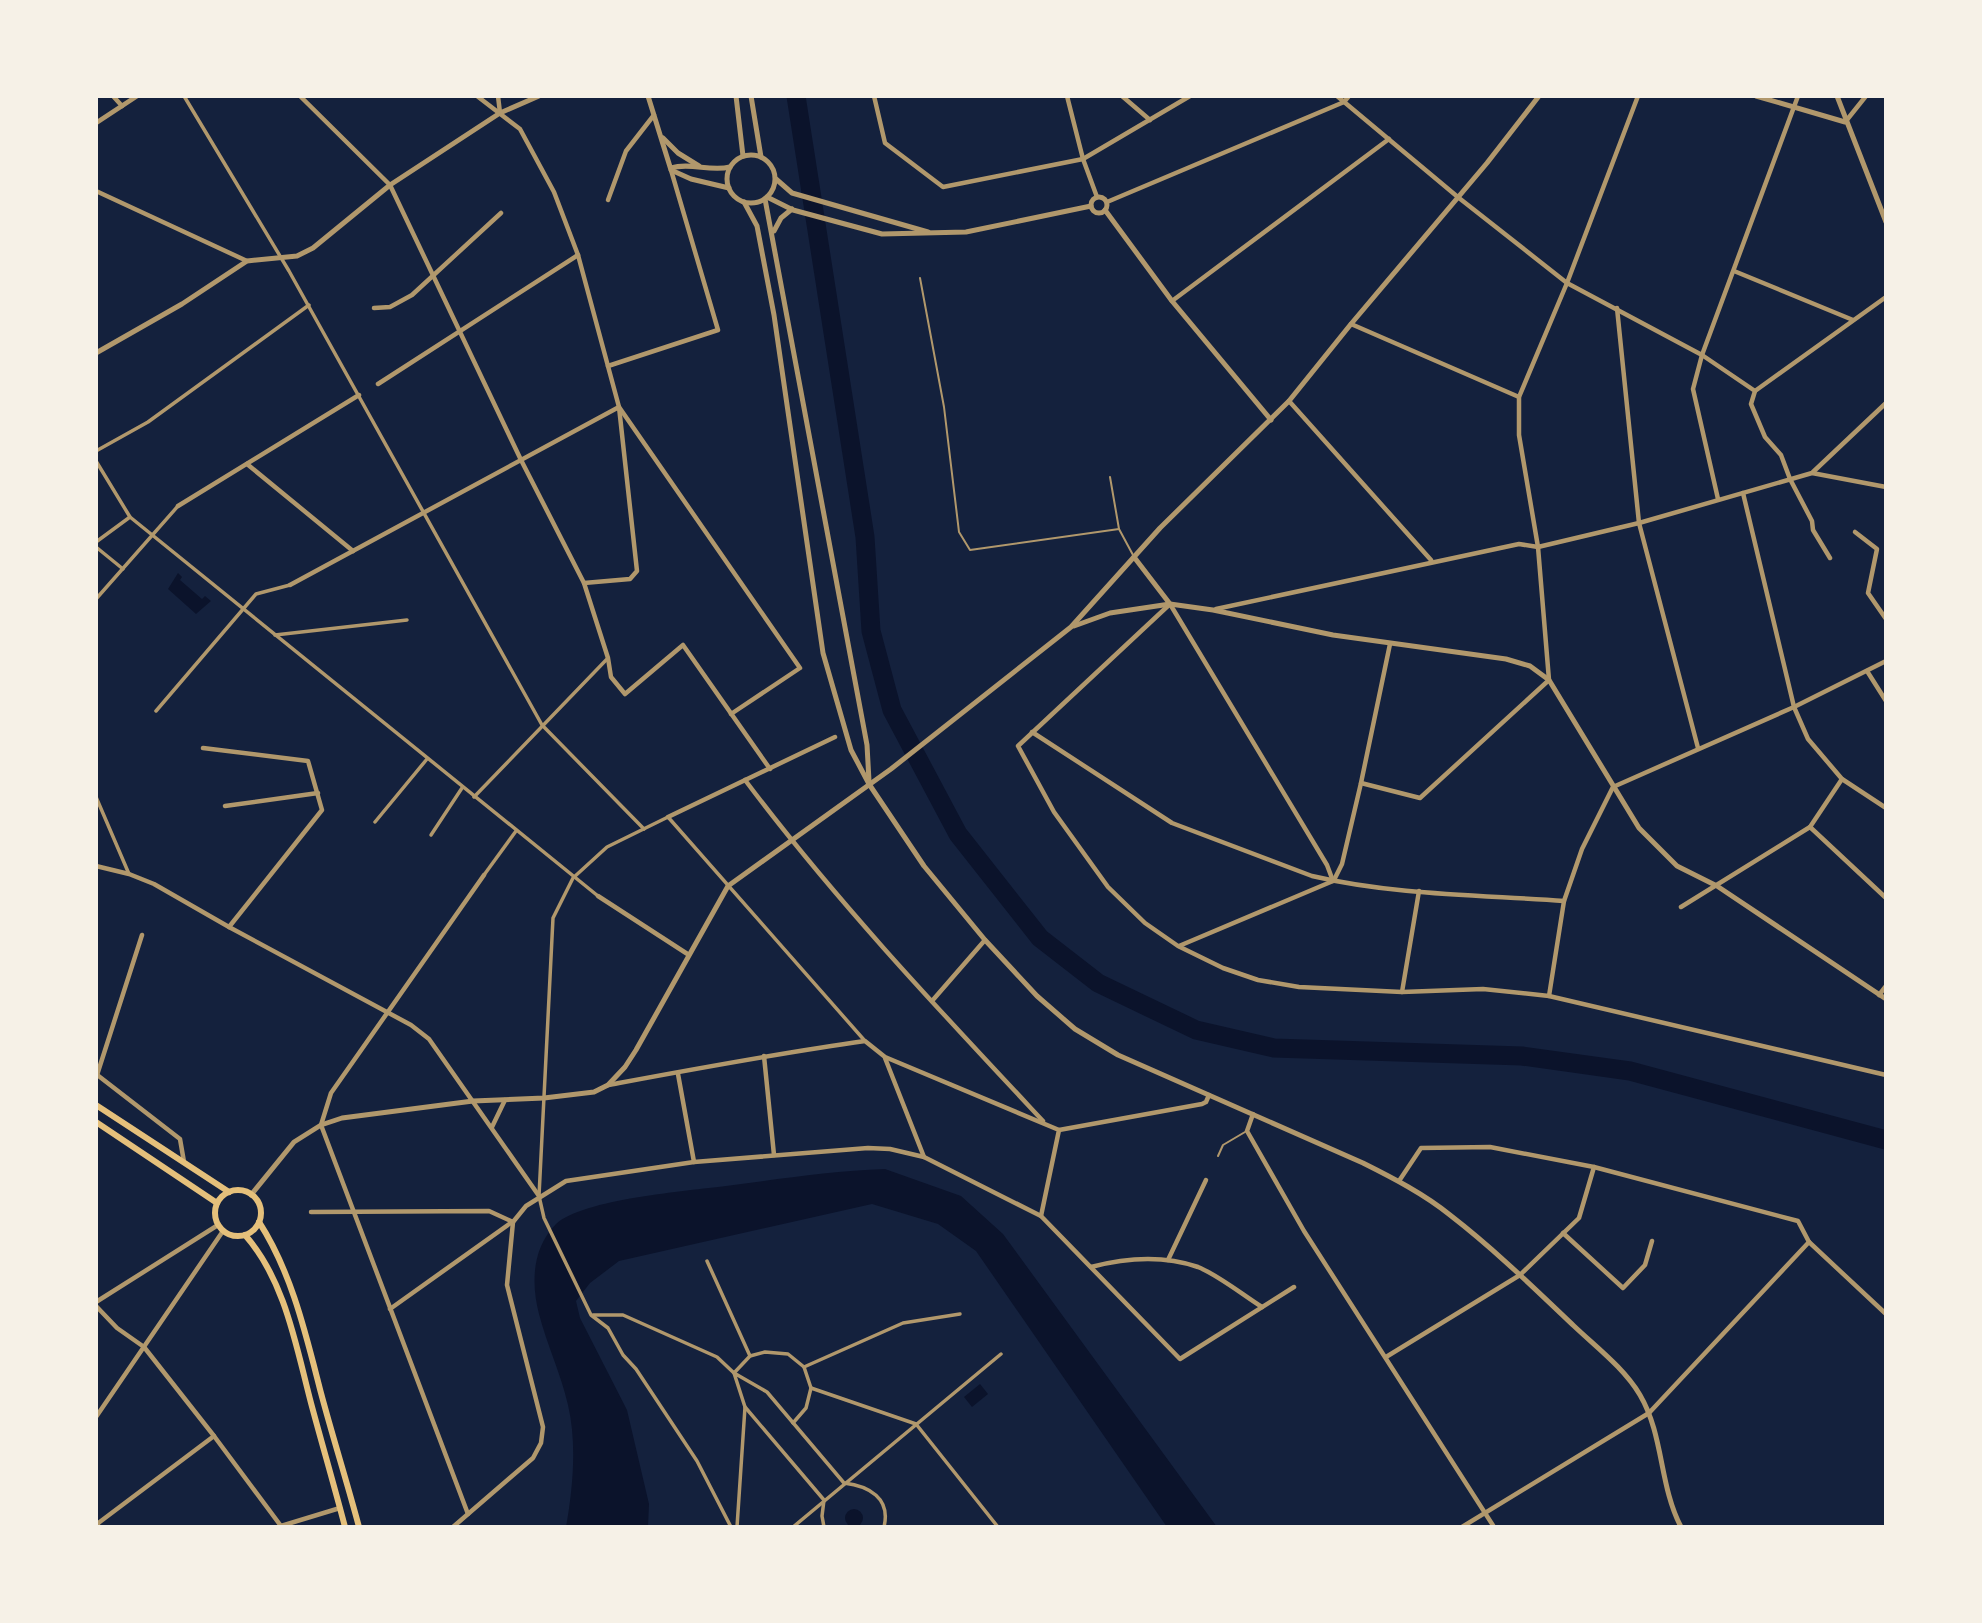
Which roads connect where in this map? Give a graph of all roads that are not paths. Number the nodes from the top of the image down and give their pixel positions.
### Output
1 (113, 96) edge
2 (137, 96) edge
3 (184, 96) edge
4 (300, 96) edge
5 (477, 96) edge
6 (499, 96) edge
7 (539, 96) edge
8 (648, 96) edge
9 (736, 96) edge
10 (751, 96) edge
11 (874, 96) edge
12 (1067, 96) edge
13 (1122, 96) edge
14 (1190, 96) edge
15 (1338, 96) edge
16 (1349, 96) edge
17 (1539, 96) edge
18 (1638, 96) edge
19 (1756, 96) edge
20 (1798, 96) edge
21 (1837, 96) edge
22 (1866, 96) edge
23 (1344, 102) junction
24 (122, 106) junction
25 (1794, 108) junction
26 (500, 113) junction
27 (654, 115) junction
28 (1150, 120) junction
29 (1845, 121) junction
30 (96, 123) edge
31 (661, 135) junction
32 (1389, 139) junction
33 (743, 156) junction
34 (761, 157) junction
35 (1083, 159) junction
36 (730, 167) junction
37 (671, 169) junction
38 (709, 169) junction
39 (776, 179) junction
40 (390, 185) junction
41 (729, 188) junction
42 (96, 191) edge
43 (1097, 197) junction
44 (766, 198) junction
45 (1459, 198) junction
46 (608, 200) dead end
47 (744, 202) junction
48 (1107, 202) junction
49 (1091, 206) junction
50 (793, 210) junction
51 (1105, 210) junction
52 (501, 213) dead end
53 (1886, 222) edge
54 (773, 234) junction
55 (934, 234) junction
56 (578, 255) junction
57 (282, 258) junction
58 (247, 261) junction
59 (1734, 271) junction
60 (431, 275) junction
61 (920, 278) dead end
62 (1567, 282) junction
63 (1886, 297) edge
64 (1172, 301) junction
65 (309, 305) junction
66 (374, 308) dead end
67 (1617, 308) junction
68 (1854, 320) junction
69 (1351, 324) junction
70 (460, 331) junction
71 (96, 353) edge
72 (1702, 355) junction
73 (608, 366) junction
74 (378, 384) dead end
75 (1755, 391) junction
76 (359, 395) junction
77 (1519, 397) junction
78 (1289, 401) junction
79 (1886, 403) edge
80 (619, 407) junction
81 (1271, 420) junction
82 (96, 451) edge
83 (520, 460) junction
84 (96, 461) edge
85 (247, 464) junction
86 (1812, 473) junction
87 (1110, 477) dead end
88 (1790, 479) junction
89 (1886, 487) edge
90 (1743, 493) junction
91 (1718, 499) junction
92 (178, 506) joint
93 (424, 512) junction
94 (130, 517) junction
95 (1639, 523) junction
96 (1119, 529) junction
97 (1854, 532) dead end
98 (152, 535) junction
99 (96, 542) edge
100 (96, 547) edge
101 (1538, 547) junction
102 (353, 551) junction
103 (1134, 557) junction
104 (1830, 558) dead end
105 (1432, 561) junction
106 (122, 569) junction
107 (584, 583) junction
108 (290, 585) joint
109 (96, 599) edge
110 (1170, 604) junction
111 (243, 610) junction
112 (1213, 610) junction
113 (1886, 619) edge
114 (407, 621) dead end
115 (1071, 627) junction
116 (275, 635) junction
117 (1390, 644) junction
118 (608, 658) junction
119 (1886, 661) edge
120 (1867, 671) junction
121 (1549, 680) junction
122 (1886, 701) edge
123 (1794, 707) junction
124 (156, 710) dead end
125 (732, 714) junction
126 (542, 725) junction
127 (1032, 732) junction
128 (835, 737) dead end
129 (203, 748) dead end
130 (1698, 748) junction
131 (427, 759) junction
132 (770, 769) junction
133 (1842, 779) junction
134 (745, 780) junction
135 (1361, 783) junction
136 (869, 784) junction
137 (1613, 787) junction
138 (462, 788) junction
139 (318, 793) junction
140 (96, 797) edge
141 (474, 797) junction
142 (225, 806) dead end
143 (1886, 808) edge
144 (668, 817) junction
145 (375, 821) dead end
146 (1810, 827) junction
147 (644, 829) junction
148 (516, 831) junction
149 (431, 835) dead end
150 (791, 841) junction
151 (96, 866) edge
152 (129, 874) junction
153 (484, 875) joint
154 (573, 878) junction
155 (1334, 881) junction
156 (728, 886) junction
157 (1717, 886) junction
158 (1419, 891) junction
159 (598, 896) joint
160 (1886, 898) edge
161 (1564, 901) junction
162 (1681, 907) dead end
163 (229, 927) junction
164 (142, 935) dead end
165 (985, 940) junction
166 (1178, 946) junction
167 (689, 955) junction
168 (1886, 986) edge
169 (1402, 992) junction
170 (1549, 996) junction
171 (1879, 996) junction
172 (1886, 999) edge
173 (932, 1001) junction
174 (386, 1012) junction
175 (865, 1041) junction
176 (764, 1056) junction
177 (885, 1057) junction
178 (97, 1074) edge
179 (678, 1074) junction
180 (1886, 1075) edge
181 (608, 1085) junction
182 (1209, 1095) junction
183 (544, 1098) junction
184 (506, 1099) junction
185 (473, 1101) junction
186 (96, 1105) edge
187 (1253, 1114) junction
188 (96, 1122) edge
189 (1046, 1124) junction
190 (321, 1125) junction
191 (492, 1127) junction
192 (1059, 1130) junction
193 (1247, 1131) junction
194 (774, 1155) junction
195 (1218, 1156) dead end
196 (924, 1157) junction
197 (694, 1162) junction
198 (184, 1163) junction
199 (1594, 1167) junction
200 (1206, 1180) dead end
201 (1399, 1181) junction
202 (229, 1192) junction
203 (251, 1195) junction
204 (539, 1196) junction
205 (217, 1203) junction
206 (352, 1210) junction
207 (311, 1212) dead end
208 (1041, 1216) junction
209 (259, 1222) junction
210 (513, 1222) junction
211 (221, 1228) junction
212 (1563, 1233) junction
213 (245, 1235) junction
214 (1652, 1241) dead end
215 (1809, 1241) junction
216 (1168, 1260) junction
217 (707, 1261) dead end
218 (1090, 1267) junction
219 (1520, 1275) junction
220 (1294, 1287) dead end
221 (96, 1304) edge
222 (1262, 1307) junction
223 (390, 1309) junction
224 (960, 1314) dead end
225 (1886, 1314) edge
226 (591, 1315) junction
227 (144, 1347) junction
228 (1002, 1354) dead end
229 (750, 1356) junction
230 (1386, 1357) junction
231 (804, 1367) junction
232 (734, 1374) junction
233 (811, 1388) junction
234 (745, 1407) junction
235 (1649, 1413) junction
236 (96, 1418) edge
237 (793, 1423) junction
238 (916, 1424) junction
239 (214, 1436) junction
240 (844, 1483) junction
241 (824, 1500) junction
242 (340, 1508) junction
243 (1485, 1512) junction
244 (468, 1514) junction
245 (98, 1525) edge
246 (280, 1526) edge
247 (345, 1527) edge
248 (359, 1527) edge
249 (453, 1527) edge
250 (731, 1527) edge
251 (737, 1527) edge
252 (793, 1527) edge
253 (824, 1527) edge
254 (884, 1527) edge
255 (998, 1527) edge
256 (1462, 1527) edge
257 (1494, 1527) edge
258 (1681, 1527) edge

1 - 24 street
2 - 24 street
3 - 57 street
4 - 40 street
5 - 26 street
6 - 26 street
7 - 26 street
8 - 27 street
9 - 33 street
10 - 34 street
11 - 35 street
12 - 35 street
13 - 28 street
14 - 28 street
15 - 23 street
16 - 23 street
17 - 45 street
18 - 62 street
19 - 25 street
20 - 25 street
21 - 29 street
22 - 29 street
23 - 32 street
23 - 48 street
24 - 30 street
25 - 29 street
25 - 59 street
26 - 40 street
26 - 56 street
27 - 31 street
27 - 46 street
28 - 35 street
29 - 53 street
31 - 37 street
31 - 38 street
32 - 45 street
32 - 64 street
33 - 34 street
33 - 36 street
34 - 39 street
35 - 43 street
36 - 38 street
36 - 41 street
37 - 38 street
37 - 41 street
37 - 73 street
39 - 44 street
39 - 55 street
40 - 57 street
40 - 60 street
41 - 47 street
42 - 58 street
43 - 48 street
43 - 49 street
44 - 47 street
44 - 50 street
44 - 54 street
45 - 62 street
45 - 69 street
47 - 136 street
48 - 51 street
49 - 51 street
49 - 55 street
50 - 54 street
50 - 55 street
51 - 64 street
52 - 60 street
54 - 136 street
56 - 70 street
56 - 73 street
57 - 58 street
57 - 65 street
58 - 71 street
59 - 68 street
59 - 72 street
60 - 66 street
60 - 70 street
61 - 96 lane
62 - 67 street
62 - 77 street
63 - 68 street
64 - 81 street
65 - 76 street
65 - 82 street
67 - 72 street
67 - 95 street
68 - 75 street
69 - 77 street
69 - 78 street
70 - 74 street
70 - 83 street
72 - 75 street
72 - 91 street
73 - 80 street
75 - 88 street
76 - 85 street
76 - 93 street
77 - 101 street
78 - 81 street
78 - 105 street
79 - 86 street
80 - 83 street
80 - 107 street
80 - 125 street
81 - 103 street
83 - 93 street
83 - 107 street
84 - 94 street
85 - 92 street
85 - 102 street
86 - 88 street
86 - 89 street
87 - 96 lane
88 - 90 street
88 - 104 street
90 - 91 street
90 - 123 street
91 - 95 street
92 - 98 street
93 - 102 street
93 - 126 street
94 - 98 street
94 - 99 street
95 - 101 street
95 - 130 street
96 - 103 lane
97 - 113 street
98 - 106 street
98 - 111 street
100 - 106 street
101 - 105 street
101 - 121 street
102 - 108 street
103 - 110 street
103 - 115 street
105 - 112 street
106 - 109 street
107 - 118 street
108 - 111 street
110 - 112 street
110 - 115 street
110 - 127 street
110 - 155 street
111 - 116 street
111 - 124 street
112 - 117 street
114 - 116 street
115 - 136 street
116 - 131 street
117 - 121 street
117 - 135 street
118 - 125 street
118 - 126 street
119 - 120 street
120 - 122 street
120 - 123 street
121 - 135 street
121 - 137 street
123 - 130 street
123 - 133 street
125 - 132 street
126 - 141 street
126 - 147 street
127 - 155 street
127 - 166 street
128 - 132 street
129 - 139 street
130 - 137 street
131 - 138 street
131 - 145 street
132 - 134 street
133 - 143 street
133 - 146 street
134 - 144 street
134 - 150 street
135 - 155 street
136 - 150 street
136 - 165 street
137 - 157 street
137 - 161 street
138 - 141 street
138 - 149 street
139 - 142 street
139 - 163 street
140 - 152 street
141 - 148 street
144 - 147 street
144 - 156 street
146 - 157 street
146 - 160 street
147 - 154 street
148 - 153 street
148 - 154 street
150 - 156 street
150 - 173 street
151 - 152 street
152 - 163 street
153 - 174 street
154 - 159 street
154 - 183 street
155 - 158 street
155 - 166 street
156 - 167 street
156 - 175 street
157 - 162 street
157 - 171 street
158 - 161 street
158 - 169 street
159 - 167 street
161 - 170 street
163 - 174 street
164 - 178 street
165 - 173 street
165 - 182 street
166 - 169 street
167 - 181 street
168 - 171 street
169 - 170 street
170 - 180 street
171 - 172 street
173 - 189 street
174 - 185 street
174 - 190 street
175 - 176 street
175 - 177 street
176 - 179 street
176 - 194 street
177 - 189 street
177 - 196 street
178 - 198 street
179 - 181 street
179 - 197 street
181 - 183 street
182 - 187 street
182 - 192 street
183 - 184 street
183 - 204 street
184 - 185 street
184 - 191 street
185 - 190 street
185 - 191 street
186 - 198 main road
187 - 193 street
187 - 201 street
188 - 205 main road
189 - 192 street
190 - 203 street
190 - 206 street
191 - 204 street
192 - 208 street
193 - 195 lane
193 - 230 street
194 - 196 street
194 - 197 street
196 - 208 street
197 - 204 street
198 - 202 main road
199 - 201 street
199 - 212 street
199 - 215 street
200 - 216 street
201 - 219 street
202 - 203 main road
202 - 205 main road
203 - 209 main road
204 - 210 street
204 - 226 street
205 - 211 main road
206 - 207 street
206 - 210 street
206 - 223 street
208 - 218 street
209 - 213 main road
209 - 248 main road
210 - 223 street
210 - 244 street
211 - 213 main road
211 - 221 street
211 - 227 street
212 - 214 street
212 - 219 street
213 - 242 main road
215 - 225 street
215 - 235 street
216 - 218 street
216 - 222 street
217 - 229 street
218 - 222 street
219 - 230 street
219 - 235 street
220 - 222 street
221 - 227 street
223 - 244 street
224 - 231 street
226 - 232 street
226 - 250 street
227 - 236 street
227 - 239 street
228 - 238 street
229 - 231 street
229 - 232 street
230 - 243 street
231 - 233 street
232 - 234 street
232 - 237 street
233 - 237 street
233 - 238 street
234 - 241 street
234 - 251 street
235 - 243 street
235 - 258 street
237 - 240 street
238 - 240 street
238 - 255 street
239 - 245 street
239 - 246 street
240 - 241 street
240 - 254 street
241 - 252 street
241 - 253 street
242 - 246 street
242 - 247 main road
243 - 256 street
243 - 257 street
244 - 249 street

